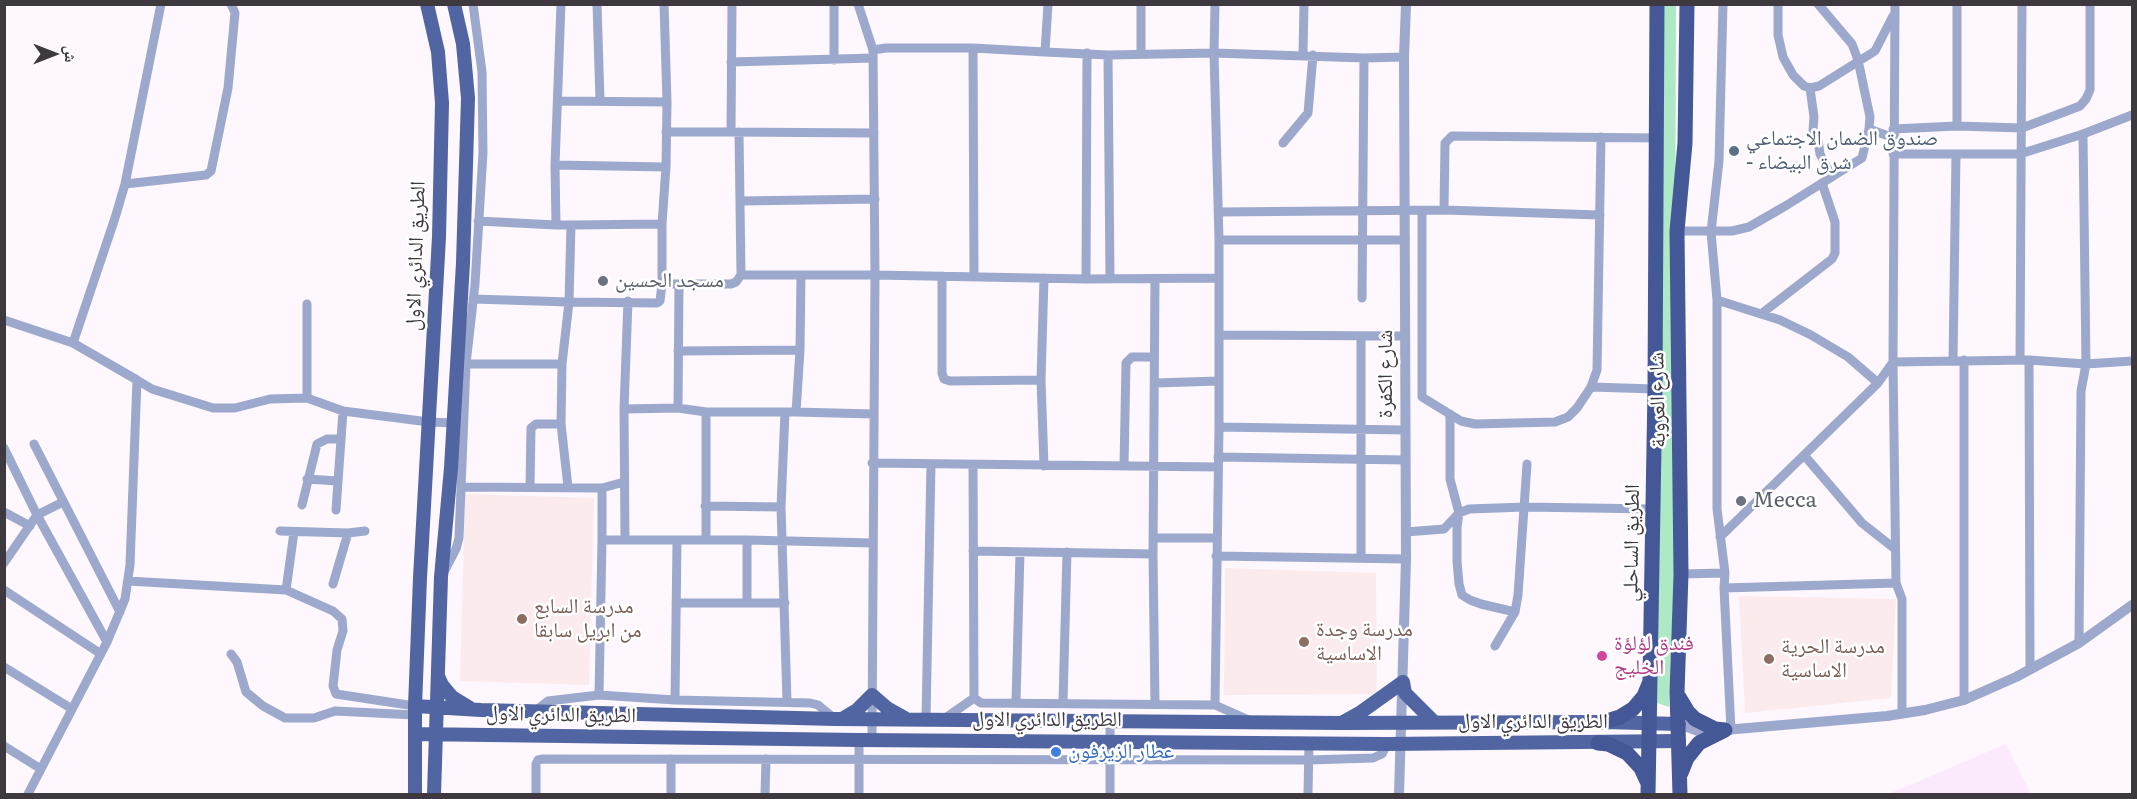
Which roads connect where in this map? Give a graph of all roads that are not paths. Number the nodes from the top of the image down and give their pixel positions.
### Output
1 (161, 4) edge
2 (231, 4) edge
3 (427, 4) edge
4 (454, 4) edge
5 (473, 4) edge
6 (561, 4) edge
7 (597, 4) edge
8 (664, 4) edge
9 (732, 4) edge
10 (834, 4) edge
11 (858, 4) edge
12 (1048, 4) edge
13 (1141, 4) edge
14 (1215, 4) edge
15 (1304, 4) edge
16 (1406, 4) edge
17 (1657, 4) edge
18 (1687, 4) edge
19 (1723, 4) edge
20 (1778, 4) edge
21 (1818, 4) edge
22 (1957, 4) edge
23 (2022, 4) edge
24 (2090, 4) edge
25 (1895, 9) edge
26 (460, 32) junction
27 (435, 38) junction
28 (973, 48) junction
29 (1045, 52) junction
30 (1214, 52) junction
31 (1087, 53) junction
32 (873, 54) junction
33 (1141, 54) junction
34 (1303, 54) junction
35 (1108, 55) junction
36 (1313, 55) junction
37 (1404, 57) junction
38 (1364, 58) junction
39 (834, 60) junction
40 (1858, 60) junction
41 (731, 62) junction
42 (1810, 88) junction
43 (558, 101) junction
44 (600, 101) junction
45 (667, 102) junction
46 (2133, 115) edge
47 (1958, 126) junction
48 (2022, 128) junction
49 (1869, 129) junction
50 (666, 132) junction
51 (735, 132) junction
52 (874, 133) junction
53 (1894, 133) junction
54 (2083, 134) junction
55 (1601, 137) junction
56 (1656, 138) junction
57 (1283, 143) dead end
58 (1893, 154) junction
59 (1956, 154) junction
60 (2020, 154) junction
61 (555, 165) junction
62 (666, 167) junction
63 (1832, 177) junction
64 (1822, 183) junction
65 (124, 184) junction
66 (440, 190) junction
67 (465, 192) junction
68 (875, 199) junction
69 (741, 201) junction
70 (1405, 210) junction
71 (1444, 210) junction
72 (1422, 211) junction
73 (1219, 212) junction
74 (1363, 212) junction
75 (1600, 215) junction
76 (478, 221) junction
77 (662, 224) junction
78 (556, 225) junction
79 (571, 225) junction
80 (1677, 231) junction
81 (1711, 232) junction
82 (1219, 240) junction
83 (1363, 240) junction
84 (1405, 240) junction
85 (741, 275) junction
86 (801, 275) junction
87 (875, 275) junction
88 (942, 276) junction
89 (974, 276) junction
90 (1044, 278) junction
91 (1110, 278) junction
92 (1218, 278) junction
93 (1086, 279) junction
94 (1155, 279) junction
95 (662, 284) junction
96 (679, 284) junction
97 (1362, 298) dead end
98 (473, 299) junction
99 (1718, 300) junction
100 (628, 301) junction
101 (569, 302) junction
102 (307, 304) dead end
103 (1761, 314) junction
104 (4, 320) edge
105 (1219, 335) junction
106 (1361, 336) junction
107 (1405, 336) junction
108 (73, 344) junction
109 (800, 350) junction
110 (678, 351) junction
111 (1154, 357) junction
112 (1964, 360) junction
113 (2024, 360) junction
114 (1953, 361) junction
115 (2133, 361) edge
116 (1893, 362) junction
117 (466, 364) junction
118 (562, 364) junction
119 (2086, 364) junction
120 (137, 380) junction
121 (1041, 380) junction
122 (1219, 381) junction
123 (1155, 383) junction
124 (1878, 383) junction
125 (1591, 387) junction
126 (1655, 389) junction
127 (1405, 396) junction
128 (1422, 397) junction
129 (306, 398) junction
130 (678, 408) junction
131 (624, 409) junction
132 (343, 411) junction
133 (706, 412) junction
134 (785, 412) junction
135 (796, 412) junction
136 (873, 414) junction
137 (1450, 414) junction
138 (429, 422) junction
139 (454, 423) junction
140 (561, 424) junction
141 (1219, 427) junction
142 (1360, 430) junction
143 (1405, 430) junction
144 (341, 439) junction
145 (34, 444) dead end
146 (4, 448) edge
147 (1804, 455) junction
148 (1360, 459) junction
149 (1406, 460) junction
150 (1218, 462) junction
151 (872, 463) junction
152 (931, 464) junction
153 (1527, 464) dead end
154 (973, 465) junction
155 (1044, 466) junction
156 (1124, 466) junction
157 (1155, 466) junction
158 (307, 479) junction
159 (338, 481) junction
160 (624, 482) junction
161 (462, 487) junction
162 (530, 487) junction
163 (568, 487) junction
164 (602, 488) junction
165 (63, 502) junction
166 (302, 505) dead end
167 (705, 506) junction
168 (781, 507) junction
169 (1525, 507) junction
170 (1653, 509) junction
171 (336, 510) dead end
172 (4, 512) edge
173 (1459, 513) junction
174 (37, 514) junction
175 (30, 526) junction
176 (279, 531) dead end
177 (365, 531) dead end
178 (294, 532) junction
179 (1406, 532) junction
180 (348, 533) junction
181 (1720, 537) junction
182 (1154, 538) junction
183 (1216, 538) junction
184 (602, 540) junction
185 (625, 540) junction
186 (706, 540) junction
187 (747, 540) junction
188 (676, 541) junction
189 (782, 542) junction
190 (873, 543) junction
191 (1896, 549) junction
192 (973, 551) junction
193 (1020, 552) junction
194 (1067, 552) junction
195 (421, 554) junction
196 (1153, 554) junction
197 (443, 555) junction
198 (1216, 556) junction
199 (1361, 558) junction
200 (1406, 559) junction
201 (4, 563) edge
202 (1725, 573) junction
203 (1681, 574) junction
204 (441, 577) junction
205 (128, 581) junction
206 (1896, 583) junction
207 (333, 584) dead end
208 (1724, 588) junction
209 (286, 590) junction
210 (4, 591) edge
211 (676, 603) junction
212 (747, 603) junction
213 (785, 603) junction
214 (2133, 604) edge
215 (120, 612) junction
216 (1515, 612) junction
217 (107, 642) junction
218 (2079, 643) junction
219 (1495, 646) dead end
220 (101, 654) junction
221 (231, 654) dead end
222 (4, 667) edge
223 (2030, 668) junction
224 (437, 671) junction
225 (1650, 681) junction
226 (1403, 682) junction
227 (1677, 693) junction
228 (599, 695) junction
229 (872, 695) junction
230 (974, 698) junction
231 (675, 700) junction
232 (1964, 700) junction
233 (787, 701) junction
234 (1016, 702) junction
235 (1063, 702) junction
236 (1155, 703) junction
237 (1215, 705) junction
238 (435, 708) junction
239 (72, 709) junction
240 (415, 710) junction
241 (481, 710) junction
242 (535, 711) junction
243 (1902, 713) junction
244 (839, 719) junction
245 (872, 719) junction
246 (908, 719) junction
247 (926, 719) junction
248 (943, 720) junction
249 (1110, 721) junction
250 (1253, 722) junction
251 (1402, 722) junction
252 (1434, 722) junction
253 (1604, 722) junction
254 (1342, 723) junction
255 (1650, 723) junction
256 (1679, 724) junction
257 (1728, 730) junction
258 (1698, 731) junction
259 (415, 734) junction
260 (434, 734) junction
261 (865, 740) junction
262 (1649, 741) junction
263 (1679, 741) junction
264 (1110, 742) junction
265 (1309, 743) junction
266 (1598, 743) junction
267 (1394, 744) junction
268 (4, 746) edge
269 (671, 759) junction
270 (766, 759) junction
271 (859, 759) junction
272 (1110, 760) junction
273 (1309, 760) junction
274 (41, 768) junction
275 (1680, 776) junction
276 (1648, 791) edge
277 (28, 795) edge
278 (415, 795) edge
279 (434, 795) edge
280 (536, 795) edge
281 (672, 795) edge
282 (765, 795) edge
283 (859, 795) edge
284 (1110, 795) edge
285 (1308, 795) edge
286 (1399, 795) edge
287 (1680, 795) edge

1 - 65 street
2 - 65 street
3 - 27 main road, الطريق الدائري الاول
4 - 26 main road
5 - 76 street
6 - 43 street
7 - 44 street
8 - 45 street
9 - 41 street
10 - 39 street
11 - 32 street
12 - 29 street
13 - 33 street
14 - 30 street
15 - 34 street
16 - 37 street, شارع الكفرة
17 - 56 highway, الطريق الساحلي
18 - 80 highway, شارع العروبة
19 - 81 street
20 - 42 street
21 - 40 street
22 - 47 street
23 - 48 street
24 - 48 street
25 - 40 street
25 - 53 street
26 - 27 main road
26 - 67 main road
27 - 66 main road, الطريق الدائري الاول
28 - 29 street
28 - 32 street
28 - 89 street
29 - 31 street
30 - 33 street
30 - 34 street
30 - 73 street
31 - 35 street
31 - 93 street
32 - 39 street
32 - 52 street
33 - 35 street
34 - 36 street
35 - 91 street
36 - 38 street
36 - 57 street
37 - 38 street
37 - 70 street, شارع الكفرة
38 - 74 street
39 - 41 street
40 - 42 street
40 - 49 street
41 - 51 street
42 - 63 street
43 - 44 street
43 - 61 street
44 - 45 street
45 - 50 street
46 - 54 street
47 - 48 street
47 - 53 street
48 - 60 street
49 - 53 street
49 - 63 street
50 - 51 street
50 - 62 street
51 - 52 street
51 - 69 street
52 - 68 street
53 - 58 street
54 - 60 street
54 - 119 street
55 - 56 street
55 - 71 street
55 - 75 street
56 - 126 highway, الطريق الساحلي
58 - 59 street
58 - 116 street
59 - 60 street
59 - 114 street
60 - 113 street
61 - 62 street
61 - 78 street
62 - 77 street
63 - 64 street
64 - 81 street
64 - 103 street
65 - 108 street
66 - 67 main road
66 - 138 main road, الطريق الدائري الاول
67 - 139 main road
68 - 69 street
68 - 87 street
69 - 85 street
70 - 72 street
70 - 74 street
70 - 84 street, شارع الكفرة
71 - 72 street
71 - 75 street
72 - 128 street
73 - 74 street
73 - 82 street
74 - 83 street
75 - 125 street
76 - 78 street
76 - 98 street
77 - 79 street
77 - 95 street
78 - 79 street
79 - 101 street
80 - 81 street
80 - 203 highway, شارع العروبة
81 - 99 street
82 - 83 street
82 - 92 street
83 - 84 street
83 - 97 street
84 - 107 street, شارع الكفرة
85 - 86 street
85 - 96 street
86 - 87 street
86 - 109 street
87 - 88 street
87 - 136 street
88 - 89 street
88 - 121 street
89 - 90 street
90 - 93 street
90 - 121 street
91 - 93 street
91 - 94 street
92 - 94 street
92 - 105 street
94 - 111 street
95 - 96 street
95 - 100 street
96 - 110 street
98 - 101 street
98 - 117 street
99 - 103 street
99 - 181 street
100 - 101 street
100 - 131 street
101 - 118 street
102 - 129 street
103 - 124 street
104 - 108 street
105 - 106 street
105 - 122 street
106 - 107 street
106 - 142 street
107 - 127 street, شارع الكفرة
108 - 120 street
109 - 110 street
109 - 135 street
110 - 130 street
111 - 123 street
111 - 156 street
112 - 113 street
112 - 114 street
112 - 232 street
113 - 119 street
113 - 223 street
114 - 116 street
115 - 119 street
116 - 124 street
116 - 191 street
117 - 118 street
117 - 161 street
118 - 140 street
119 - 218 street
120 - 129 street
120 - 205 street
121 - 155 street
122 - 123 street
122 - 141 street
123 - 157 street
124 - 147 street
125 - 126 street
125 - 137 street
126 - 170 highway, الطريق الساحلي
127 - 128 street
127 - 143 street, شارع الكفرة
128 - 137 street
129 - 132 street
130 - 131 street
130 - 133 street
131 - 160 street
132 - 138 street
132 - 144 street
133 - 134 street
133 - 167 street
134 - 135 street
134 - 168 street
135 - 136 street
136 - 151 street
137 - 173 street
138 - 139 street
138 - 195 main road, الطريق الدائري الاول
139 - 197 main road
140 - 162 street
140 - 163 street
141 - 142 street
141 - 150 street
142 - 143 street
142 - 148 street
143 - 149 street, شارع الكفرة
144 - 158 street
144 - 159 street
145 - 165 street
146 - 174 street
147 - 181 street
147 - 191 street
148 - 149 street
148 - 150 street
148 - 199 street
149 - 179 street, شارع الكفرة
150 - 157 street
150 - 183 street
151 - 152 street
151 - 190 street
152 - 154 street
152 - 247 street
153 - 169 street
154 - 155 street
154 - 192 street
155 - 156 street
156 - 157 street
157 - 182 street
158 - 159 street
158 - 166 street
159 - 171 street
160 - 164 street
160 - 185 street
161 - 162 street
161 - 204 street
162 - 163 street
163 - 164 street
164 - 184 street
165 - 174 street
165 - 215 street
167 - 168 street
167 - 186 street
168 - 189 street
169 - 170 street
169 - 173 street
169 - 216 street
170 - 225 highway, الطريق الساحلي
172 - 175 street
173 - 179 street
173 - 216 street
174 - 175 street
174 - 217 street
175 - 201 street
176 - 178 street
177 - 180 street
178 - 180 street
178 - 209 street
179 - 200 street, شارع الكفرة
180 - 207 street
181 - 202 street
182 - 183 street
182 - 196 street
183 - 198 street
184 - 185 street
184 - 228 street
185 - 188 street
186 - 187 street
186 - 188 street
187 - 189 street
187 - 212 street
188 - 211 street
189 - 190 street
189 - 213 street
190 - 229 street
191 - 206 street
192 - 193 street
192 - 230 street
193 - 194 street
193 - 234 street
194 - 196 street
194 - 235 street
195 - 197 main road
195 - 240 main road, الطريق الدائري الاول
196 - 236 street
197 - 204 main road
198 - 199 street
198 - 237 street
199 - 200 street
200 - 226 street, شارع الكفرة
202 - 203 street
202 - 208 street
203 - 227 highway, شارع العروبة
204 - 224 main road
205 - 209 street
205 - 215 street
206 - 208 street
206 - 243 street
208 - 257 street
209 - 240 street
210 - 220 street
211 - 212 street
211 - 231 street
212 - 213 street
213 - 233 street
214 - 218 street
215 - 217 street
216 - 219 street
217 - 220 street
218 - 223 street
220 - 239 street
221 - 240 street
222 - 239 street
223 - 232 street
224 - 238 main road
224 - 241 main road
225 - 253 highway
225 - 255 highway, الطريق الساحلي
226 - 251 street, شارع الكفرة
226 - 252 main road
226 - 254 main road
227 - 256 highway, شارع العروبة
227 - 257 highway
228 - 231 street
228 - 242 street
229 - 244 main road
229 - 245 street
229 - 246 main road
230 - 234 street
230 - 248 street
231 - 233 street
232 - 243 street
233 - 244 street
234 - 235 street
235 - 236 street
236 - 237 street
237 - 250 street
238 - 240 main road, الطريق الدائري الاول
238 - 241 main road, الطريق الدائري الاول
238 - 260 main road
239 - 274 street
240 - 259 main road
241 - 242 main road, الطريق الدائري الاول
242 - 244 main road, الطريق الدائري الاول
243 - 257 street
244 - 245 main road, الطريق الدائري الاول
245 - 246 main road, الطريق الدائري الاول
245 - 261 street
246 - 247 main road, الطريق الدائري الاول
247 - 248 main road, الطريق الدائري الاول
248 - 249 main road, الطريق الدائري الاول
249 - 250 main road, الطريق الدائري الاول
249 - 264 street
250 - 254 main road, الطريق الدائري الاول
251 - 252 main road, الطريق الدائري الاول
251 - 254 main road, الطريق الدائري الاول
251 - 267 street, شارع الكفرة
252 - 253 main road, الطريق الدائري الاول
253 - 255 main road, الطريق الدائري الاول
255 - 256 main road, الطريق الدائري الاول
255 - 262 highway, الطريق الساحلي
256 - 258 street
256 - 263 highway, شارع العروبة
257 - 258 street
257 - 275 highway
258 - 263 street
259 - 260 main road, الطريق الدائري الاول
259 - 278 main road
260 - 261 main road, الطريق الدائري الاول
260 - 279 main road
261 - 264 main road, الطريق الدائري الاول
261 - 271 street
262 - 263 main road, الطريق الدائري الاول
262 - 266 main road, الطريق الدائري الاول
262 - 276 highway, الطريق الساحلي
263 - 275 highway, شارع العروبة
264 - 265 main road, الطريق الدائري الاول
264 - 272 street
265 - 267 main road, الطريق الدائري الاول
265 - 273 street
266 - 267 main road, الطريق الدائري الاول
266 - 276 highway
267 - 273 street
267 - 286 street, شارع الكفرة
268 - 274 street
269 - 270 street
269 - 280 street
269 - 281 street
270 - 271 street
270 - 282 street
271 - 272 street
271 - 283 street
272 - 273 street
272 - 284 street
273 - 285 street
274 - 277 street
275 - 287 highway, شارع العروبة

